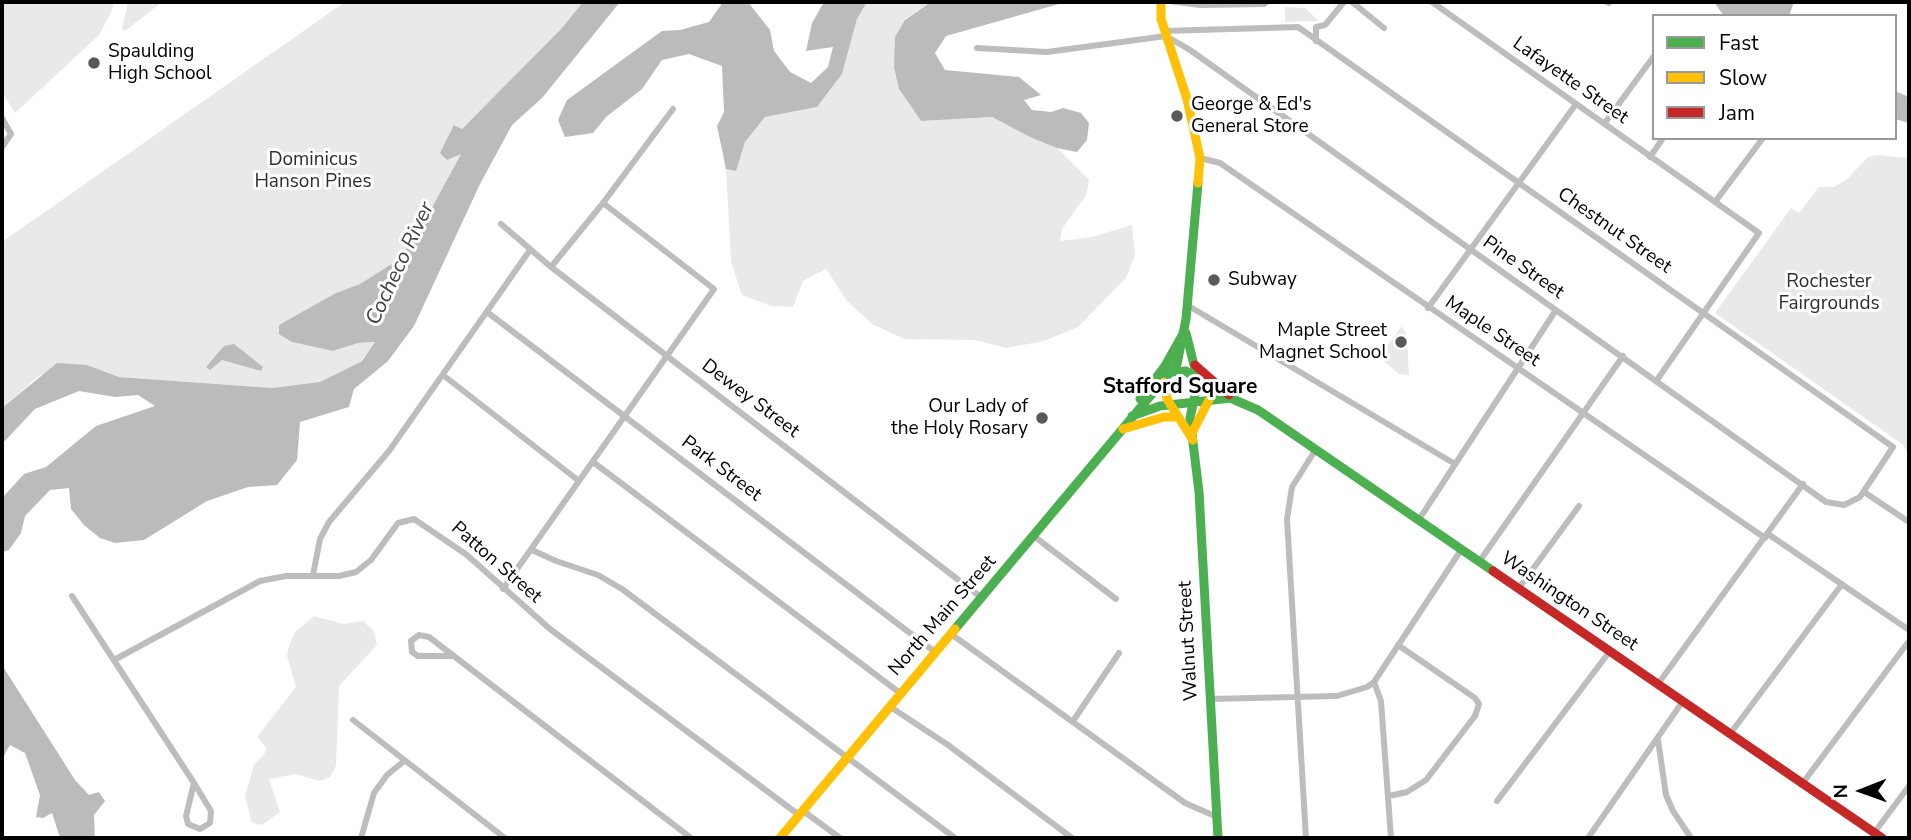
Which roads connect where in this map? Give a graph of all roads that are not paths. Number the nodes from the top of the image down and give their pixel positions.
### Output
1 (1344, 2) edge
2 (1352, 2) edge
3 (1432, 2) edge
4 (1161, 3) edge
5 (1298, 27) junction
6 (1317, 27) junction
7 (1384, 28) dead end
8 (1165, 34) junction
9 (1316, 41) junction
10 (977, 48) dead end
11 (1652, 59) edge
12 (1576, 104) junction
13 (673, 109) dead end
14 (2, 118) edge
15 (1604, 124) junction
16 (1662, 140) edge
17 (1762, 140) edge
18 (2, 146) edge
19 (1650, 157) junction
20 (1199, 158) junction
21 (1518, 183) junction
22 (1715, 202) junction
23 (603, 203) junction
24 (501, 224) dead end
25 (530, 250) junction
26 (1471, 251) junction
27 (551, 267) junction
28 (1187, 305) junction
29 (1428, 308) junction
30 (1556, 310) junction
31 (487, 312) junction
32 (1703, 312) junction
33 (1185, 330) junction
34 (667, 356) junction
35 (1623, 356) junction
36 (1194, 364) junction
37 (1519, 370) junction
38 (1172, 372) junction
39 (443, 376) junction
40 (1657, 380) junction
41 (1198, 381) junction
42 (1164, 383) junction
43 (1233, 398) junction
44 (1209, 400) junction
45 (1192, 402) junction
46 (1172, 404) junction
47 (1584, 411) junction
48 (626, 416) junction
49 (1132, 416) junction
50 (1178, 417) junction
51 (1123, 429) junction
52 (1193, 431) junction
53 (1194, 442) junction
54 (1316, 449) junction
55 (593, 462) junction
56 (1455, 464) junction
57 (579, 481) junction
58 (1803, 484) junction
59 (1864, 492) junction
60 (1579, 506) dead end
61 (1418, 521) junction
62 (1909, 522) edge
63 (1767, 536) junction
64 (1035, 537) junction
65 (532, 550) junction
66 (1461, 550) junction
67 (1479, 562) junction
68 (313, 575) junction
69 (1842, 584) junction
70 (1519, 588) junction
71 (503, 589) junction
72 (72, 596) dead end
73 (982, 598) junction
74 (1116, 599) dead end
75 (1909, 630) edge
76 (951, 634) junction
77 (1909, 640) edge
78 (1398, 645) junction
79 (1610, 651) junction
80 (935, 652) junction
81 (1119, 653) dead end
82 (453, 656) junction
83 (114, 660) junction
84 (1374, 682) junction
85 (1658, 684) junction
86 (900, 693) junction
87 (1297, 698) junction
88 (1210, 699) junction
89 (1683, 701) junction
90 (889, 706) junction
91 (353, 720) dead end
92 (1073, 721) junction
93 (1730, 734) junction
94 (1657, 740) junction
95 (846, 758) junction
96 (404, 761) junction
97 (194, 783) junction
98 (1802, 783) junction
99 (1909, 786) edge
100 (1389, 796) junction
101 (1497, 801) dead end
102 (801, 812) junction
103 (1217, 817) junction
104 (1878, 836) edge
105 (361, 838) edge
106 (505, 838) edge
107 (691, 838) edge
108 (780, 838) edge
109 (840, 838) edge
110 (955, 838) edge
111 (1072, 838) edge
112 (1219, 838) edge
113 (1306, 838) edge
114 (1391, 838) edge
115 (1588, 838) edge
116 (1691, 838) edge

1 - 6 street
2 - 7 street
3 - 12 street, Lafayette Street
4 - 8 main road, North Main Street
5 - 6 street
5 - 8 street
5 - 9 street, Chestnut Street
6 - 9 street
8 - 10 street
8 - 20 main road, North Main Street
8 - 26 street, Pine Street
9 - 21 street, Chestnut Street
11 - 15 street
12 - 15 street, Lafayette Street
12 - 21 street
13 - 23 street
14 - 18 street
15 - 19 street, Lafayette Street
16 - 19 street
17 - 22 street
19 - 22 street, Lafayette Street
20 - 28 main road, North Main Street
20 - 29 street, Maple Street
21 - 26 street
21 - 32 street, Chestnut Street
22 - 32 street, Lafayette Street
23 - 27 street
23 - 34 street
24 - 25 street, Dewey Street
25 - 27 street, Dewey Street
25 - 31 street
26 - 29 street
26 - 30 street, Pine Street
27 - 34 street, Dewey Street
28 - 33 main road, North Main Street
28 - 56 street
29 - 37 street, Maple Street
30 - 35 street, Pine Street
30 - 37 street
31 - 39 street
31 - 48 street, Park Street
32 - 40 street
32 - 59 street, Chestnut Street
33 - 36 main road, North Main Street
33 - 38 main road, North Main Street
33 - 49 main road, North Main Street
34 - 48 street
34 - 73 street, Dewey Street
35 - 40 street, Pine Street
35 - 47 street
36 - 41 main road, North Main Street
36 - 43 main road
37 - 47 street, Maple Street
37 - 56 street
38 - 41 main road
38 - 42 main road
39 - 57 street
39 - 68 street
40 - 58 street, Pine Street
41 - 43 main road, Washington Street
41 - 45 main road
42 - 46 main road
42 - 49 main road, North Main Street
43 - 44 main road
43 - 54 main road, Washington Street
44 - 45 main road
44 - 52 main road
45 - 46 main road
45 - 52 main road, Walnut Street
46 - 49 main road
46 - 50 main road, Walnut Street
47 - 63 street, Maple Street
47 - 67 street
48 - 55 street
48 - 80 street, Park Street
49 - 51 main road, North Main Street
50 - 51 main road
50 - 53 main road, Walnut Street
51 - 64 main road, North Main Street
52 - 53 main road, Walnut Street
53 - 88 main road, Walnut Street
54 - 61 main road, Washington Street
54 - 87 street
55 - 57 street
55 - 86 street
56 - 61 street
57 - 65 street
58 - 59 street, Pine Street
58 - 63 street
59 - 62 street
60 - 70 street
61 - 66 main road, Washington Street
63 - 69 street, Maple Street
63 - 85 street
64 - 73 main road, North Main Street
64 - 74 street
65 - 71 street
65 - 95 street
66 - 67 main road, Washington Street
66 - 78 street
67 - 70 main road, Washington Street
68 - 71 street, Patton Street
68 - 83 street, Patton Street
69 - 75 street, Maple Street
69 - 93 street
70 - 79 main road, Washington Street
71 - 102 street, Patton Street
72 - 83 street
73 - 76 main road, North Main Street
76 - 80 main road, North Main Street
76 - 92 street
77 - 98 street
78 - 84 street
78 - 100 street
79 - 85 main road, Washington Street
79 - 101 street
80 - 86 main road, North Main Street
81 - 92 street
82 - 82 street
82 - 107 street
83 - 97 street
84 - 87 street
84 - 100 street
85 - 89 main road, Washington Street
86 - 90 main road, North Main Street
87 - 88 street
87 - 113 street
88 - 103 main road, Walnut Street
89 - 93 main road, Washington Street
89 - 94 street
90 - 95 main road, North Main Street
90 - 111 street
91 - 96 street
92 - 103 street
93 - 98 main road, Washington Street
94 - 115 street
94 - 116 street
95 - 102 main road, North Main Street
95 - 110 street
96 - 105 street
96 - 106 street
97 - 97 street
98 - 104 main road, Washington Street
99 - 104 street
100 - 114 street
102 - 108 main road, North Main Street
102 - 109 street, Patton Street
103 - 112 main road, Walnut Street

